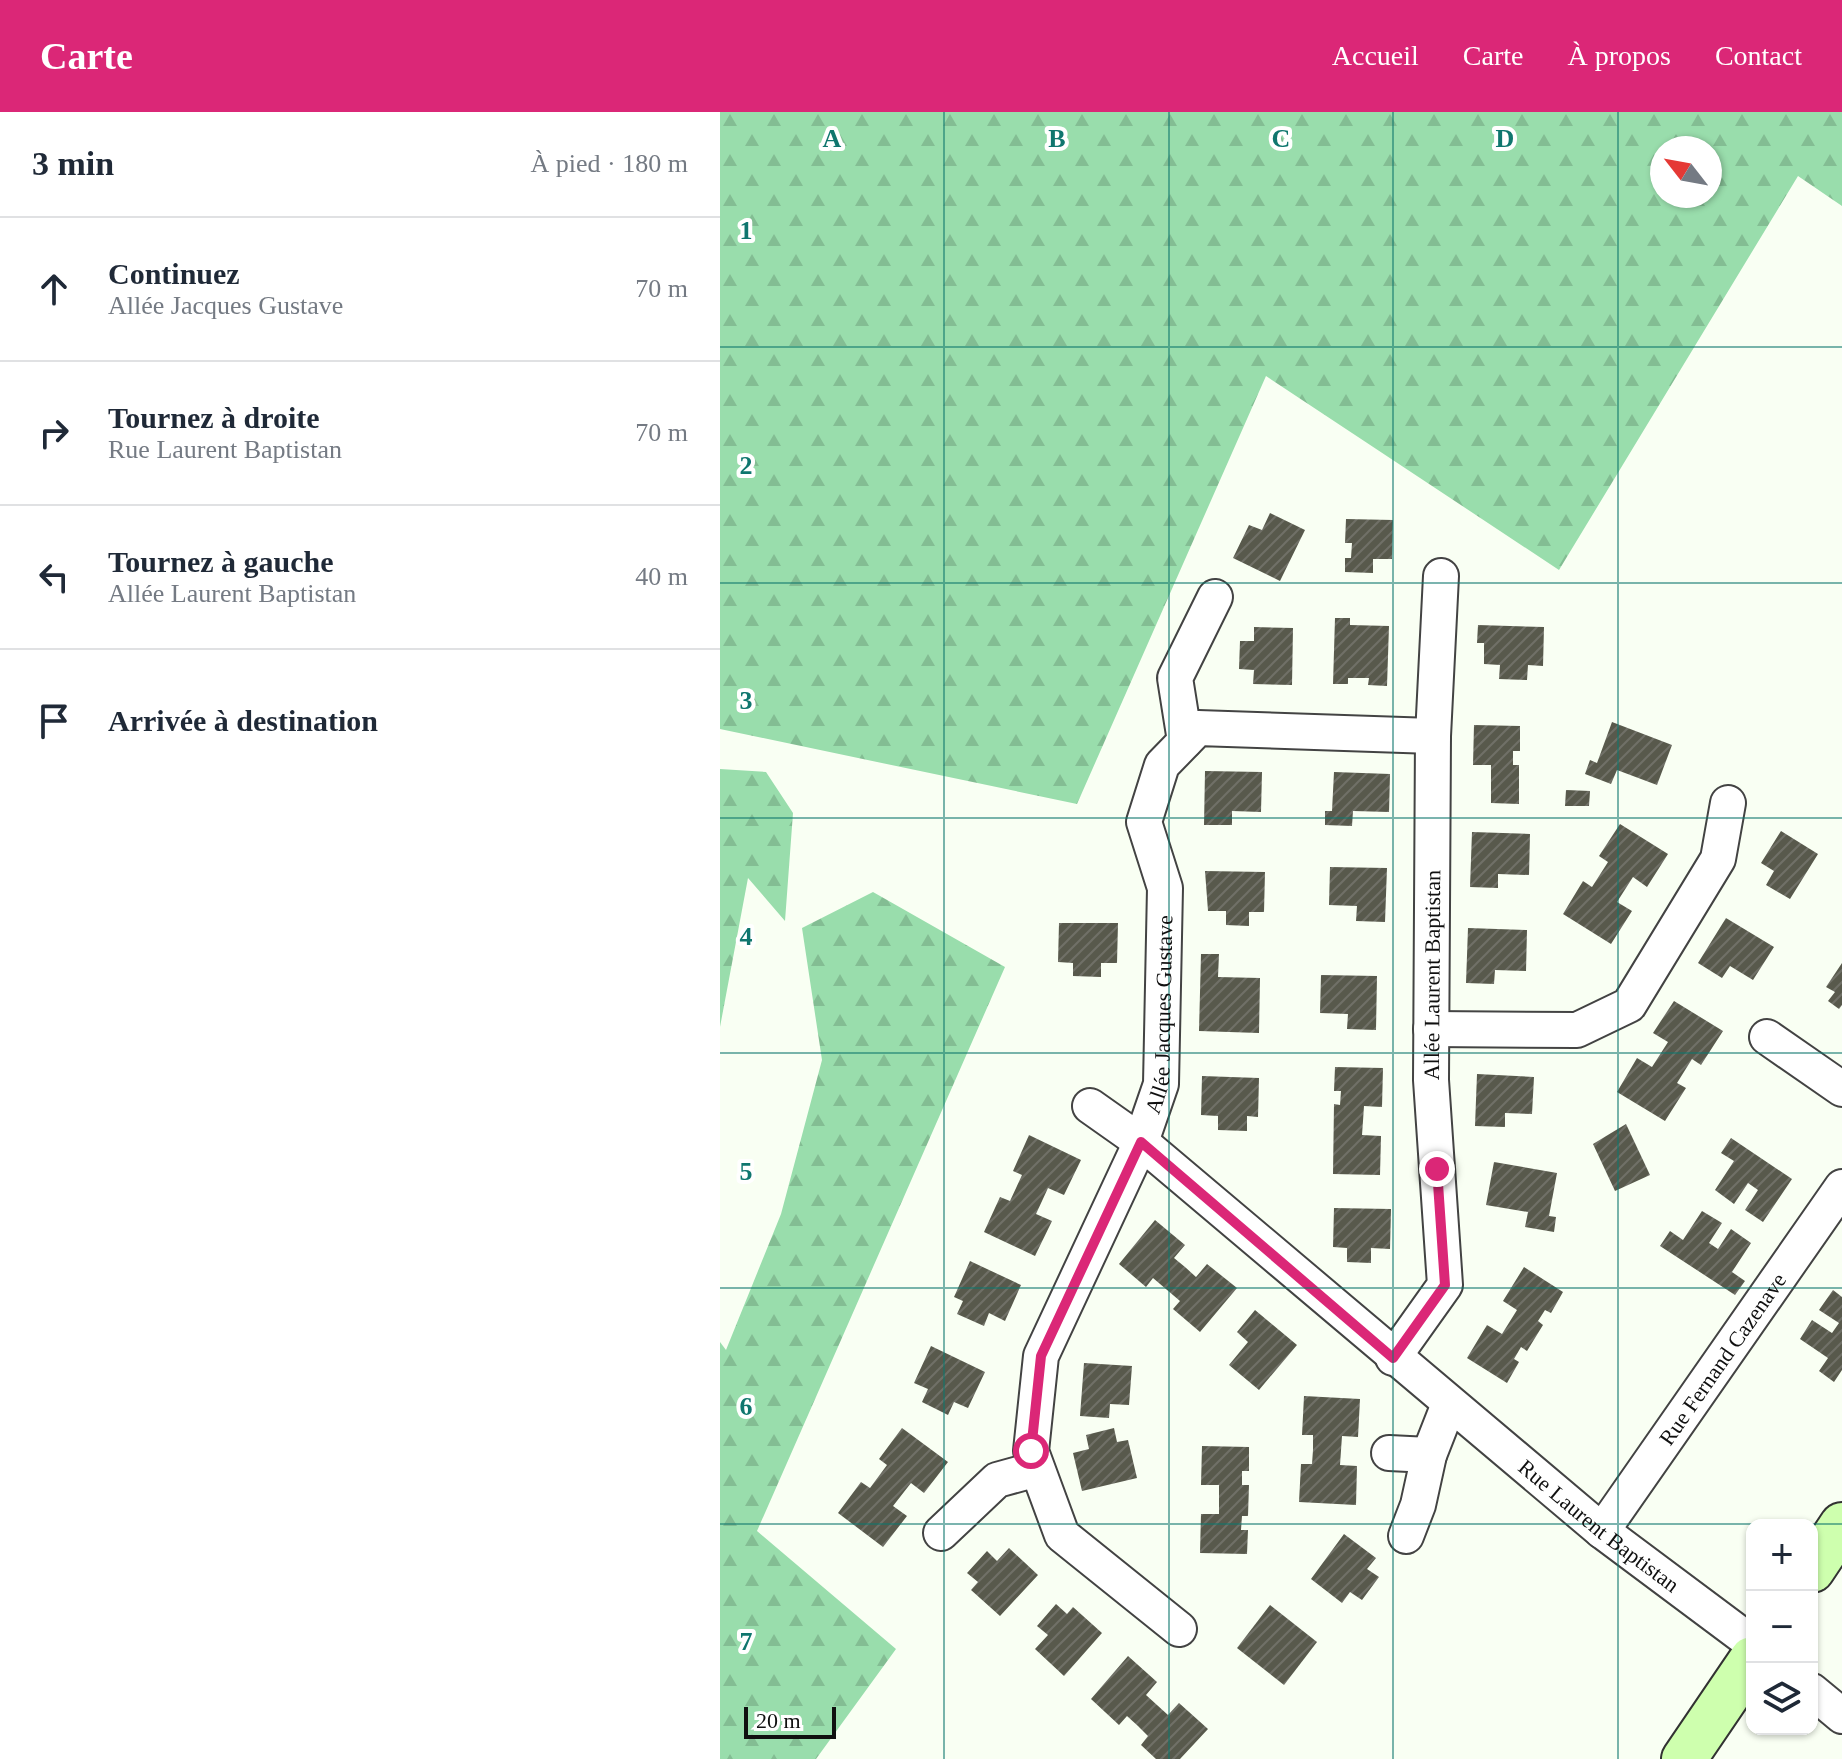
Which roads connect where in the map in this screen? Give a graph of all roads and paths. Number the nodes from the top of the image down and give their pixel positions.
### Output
1 (1441, 576) dead end
2 (1215, 597) dead end
3 (1433, 736) junction
4 (1185, 741) junction
5 (1728, 803) dead end
6 (1431, 1029) junction
7 (1767, 1037) dead end
8 (1842, 1089) edge
9 (1090, 1106) dead end
10 (1141, 1142) junction
11 (1842, 1187) edge
12 (1393, 1358) junction
13 (1449, 1404) junction
14 (1389, 1453) dead end
15 (1429, 1455) junction
16 (1037, 1469) junction
17 (1842, 1525) edge
18 (1602, 1531) junction
19 (941, 1533) dead end
20 (1406, 1536) dead end
21 (1818, 1561) edge
22 (1179, 1629) dead end
23 (1746, 1639) edge
24 (1749, 1663) edge
25 (1818, 1696) edge
26 (1842, 1716) edge
27 (1684, 1759) edge

1 - 3 street, Allée Laurent Baptistan
2 - 4 street
3 - 4 street
3 - 6 street, Allée Laurent Baptistan
4 - 10 street, Allée Jacques Gustave
5 - 6 street
6 - 12 street, Allée Laurent Baptistan
7 - 8 street
9 - 10 street, Rue Laurent Baptistan
10 - 12 street, Rue Laurent Baptistan
10 - 16 street, Allée Jacques Gustave
11 - 18 street, Rue Fernand Cazenave
12 - 13 street, Rue Laurent Baptistan
13 - 15 street
13 - 18 street, Rue Laurent Baptistan
14 - 15 street
15 - 20 street
16 - 19 street
16 - 22 street, Allée Jacques Gustave
17 - 21 street
18 - 23 street, Rue Laurent Baptistan
24 - 27 street
25 - 26 street

